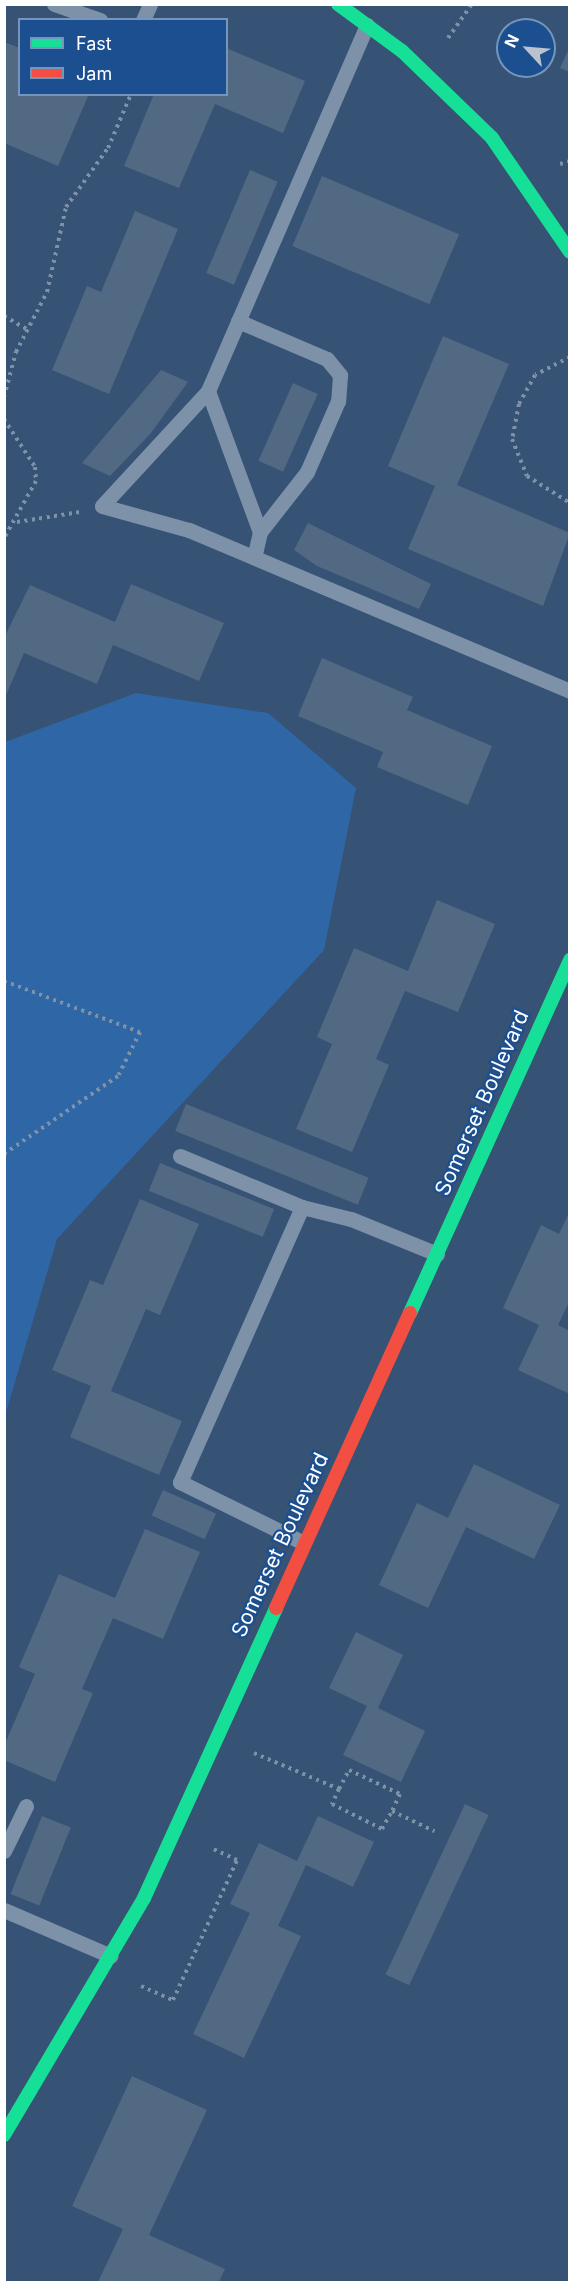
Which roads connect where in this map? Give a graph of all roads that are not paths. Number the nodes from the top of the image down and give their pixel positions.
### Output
1 (54, 4) edge
2 (150, 4) edge
3 (338, 4) edge
4 (94, 18) edge
5 (144, 18) edge
6 (367, 25) junction
7 (570, 252) edge
8 (238, 321) junction
9 (208, 392) junction
10 (260, 532) junction
11 (254, 557) junction
12 (570, 692) edge
13 (570, 960) edge
14 (180, 1156) dead end
15 (302, 1207) junction
16 (437, 1254) junction
17 (304, 1543) junction
18 (26, 1806) dead end
19 (4, 1851) edge
20 (4, 1910) edge
21 (111, 1956) junction
22 (4, 2135) edge

1 - 4 lane
2 - 5 lane
3 - 6 street
6 - 7 street
6 - 8 lane
8 - 9 lane
8 - 10 lane
9 - 10 lane
9 - 11 lane
10 - 11 lane
11 - 12 lane
13 - 16 street, Somerset Boulevard
14 - 15 lane
15 - 16 lane
15 - 17 lane
16 - 17 street, Somerset Boulevard
17 - 21 street, Somerset Boulevard
18 - 19 lane
20 - 21 lane
21 - 22 street, Somerset Boulevard

